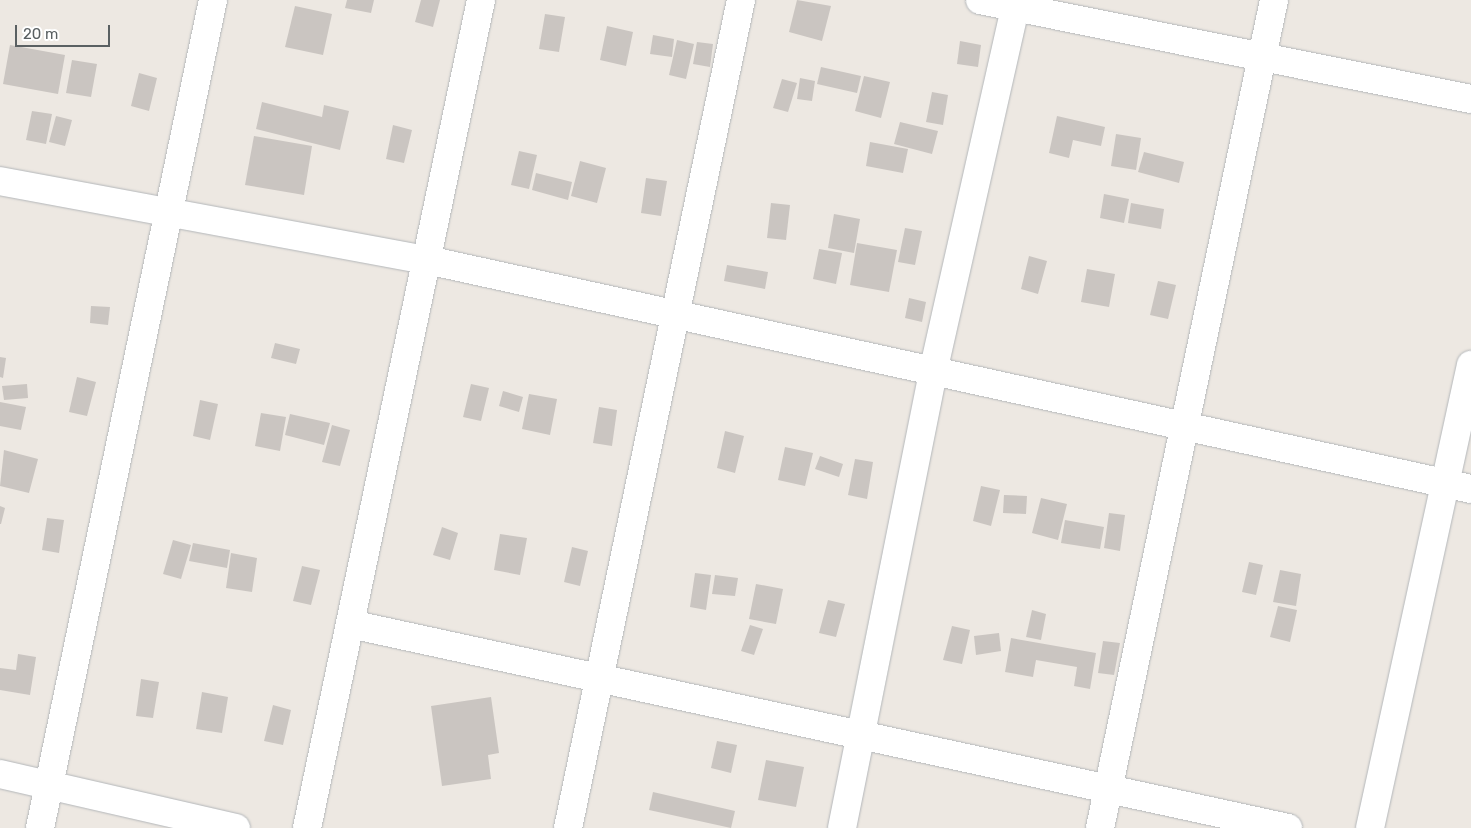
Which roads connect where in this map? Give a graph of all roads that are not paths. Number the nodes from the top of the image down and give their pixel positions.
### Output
1 (213, 0) edge
2 (481, 0) edge
3 (742, 0) edge
4 (980, 0) edge
5 (1274, 0) edge
6 (1016, 4) edge
7 (1262, 59) junction
8 (1471, 99) edge
9 (0, 181) edge
10 (168, 212) junction
11 (426, 260) junction
12 (676, 315) junction
13 (1471, 365) edge
14 (933, 372) junction
15 (1187, 429) junction
16 (1459, 486) edge
17 (350, 624) junction
18 (599, 678) junction
19 (862, 735) junction
20 (0, 774) edge
21 (49, 785) junction
22 (1108, 789) junction
23 (40, 828) edge
24 (236, 828) edge
25 (307, 828) edge
26 (568, 828) edge
27 (842, 828) edge
28 (1100, 828) edge
29 (1288, 828) edge
30 (1370, 828) edge

1 - 10 street
2 - 11 street
3 - 12 street
4 - 6 street
5 - 7 street
6 - 7 street
6 - 14 street
7 - 8 street
7 - 15 street
9 - 10 street
10 - 11 street
10 - 21 street
11 - 12 street
11 - 17 street
12 - 14 street
12 - 18 street
13 - 16 street
14 - 15 street
14 - 19 street
15 - 16 street
15 - 22 street
16 - 30 street
17 - 18 street
17 - 25 street
18 - 19 street
18 - 26 street
19 - 22 street
19 - 27 street
20 - 21 street
21 - 23 street
21 - 24 street
22 - 28 street
22 - 29 street

